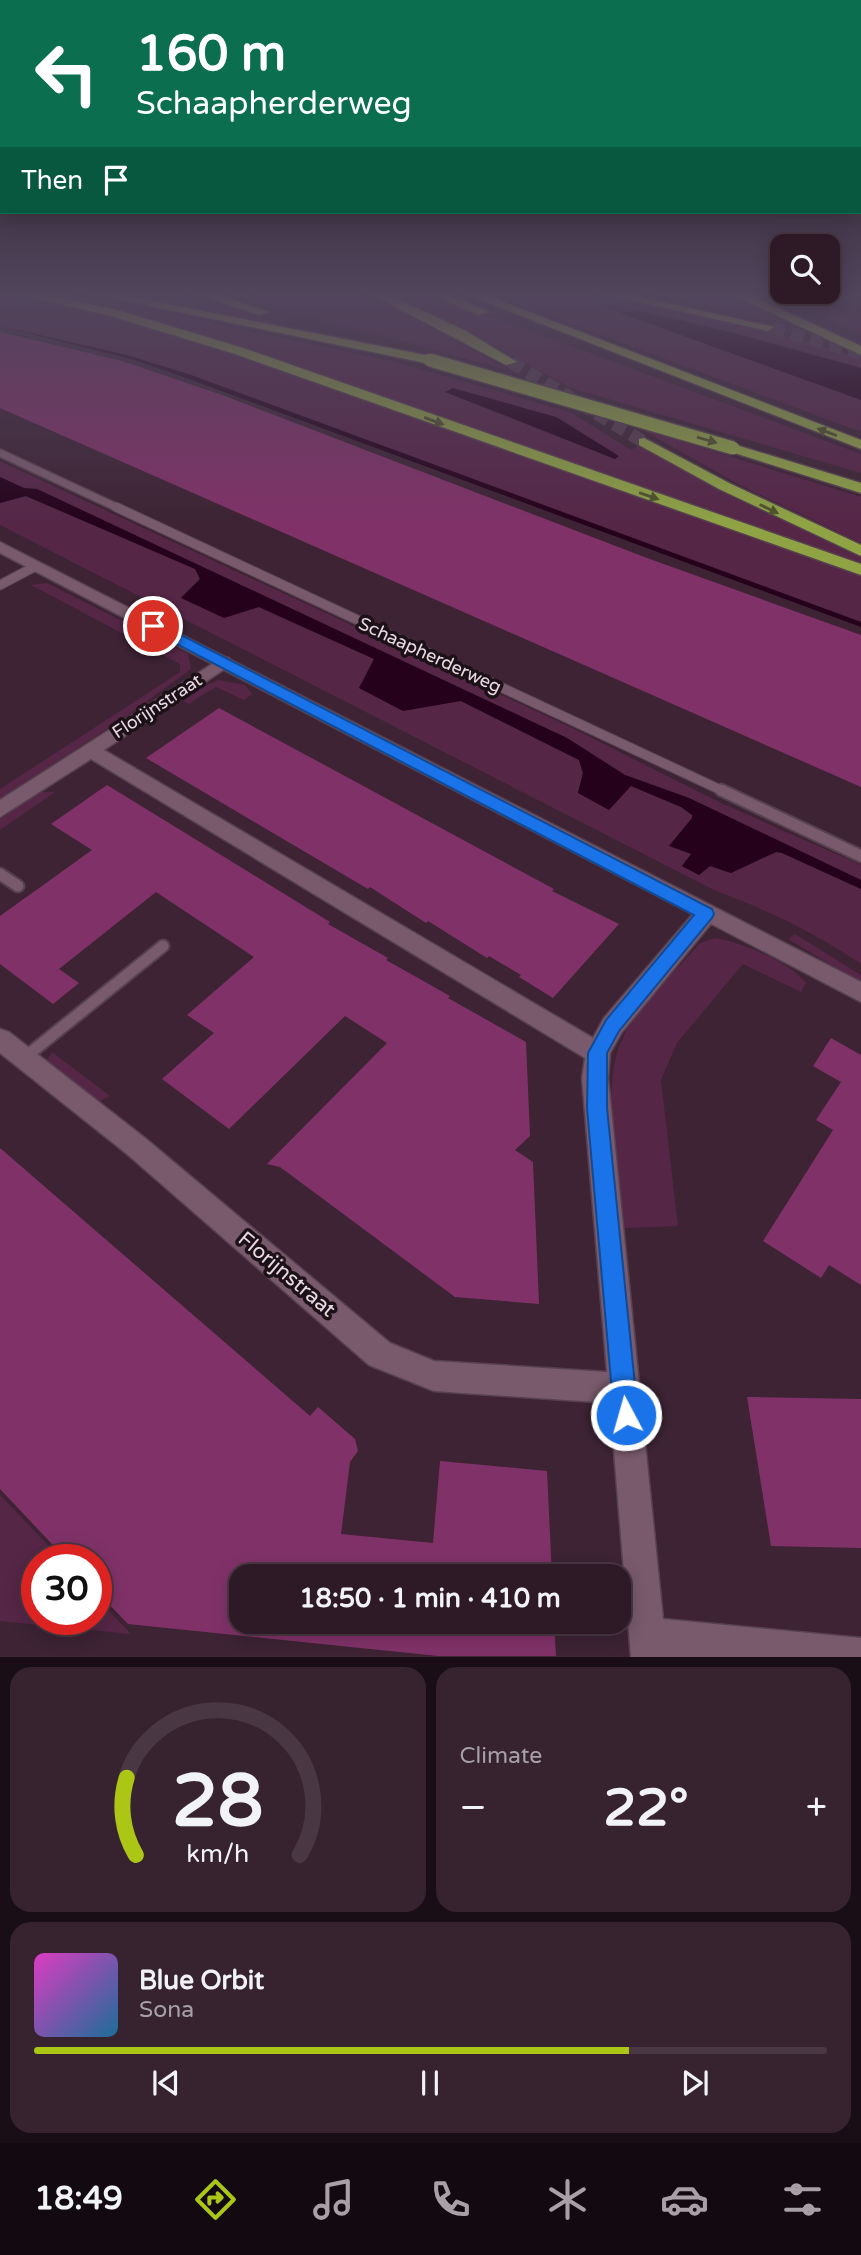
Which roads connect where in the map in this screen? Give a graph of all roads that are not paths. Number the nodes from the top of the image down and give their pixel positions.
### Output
1 (294, 370) edge
2 (466, 370) edge
3 (644, 370) edge
4 (666, 370) edge
5 (793, 420) junction
6 (644, 442) tunnel mouth
7 (861, 445) edge
8 (0, 453) edge
9 (861, 488) edge
10 (0, 547) edge
11 (861, 551) edge
12 (36, 566) junction
13 (861, 570) edge
14 (0, 585) edge
15 (223, 662) junction
16 (90, 750) junction
17 (0, 810) edge
18 (861, 856) edge
19 (0, 874) edge
20 (18, 886) dead end
21 (706, 914) junction
22 (163, 947) dead end
23 (861, 993) edge
24 (0, 1039) edge
25 (598, 1053) junction
26 (24, 1058) junction
27 (624, 1388) junction
28 (648, 1646) edge
29 (861, 1656) edge

1 -> 13 highway
2 -> 9 highway, bridge
3 - 5 highway
4 - 5 highway
7 -> 5 highway
6 -> 11 highway
8 - 18 lane, Schaapherderweg
10 - 12 street
12 - 14 lane
12 - 15 street
15 - 16 street, Florijnstraat
15 - 21 street
16 - 17 street, Florijnstraat
16 - 25 street, Florijnstraat
19 - 20 lane
21 - 23 street
21 - 25 street
22 - 26 lane
24 - 26 street, Florijnstraat
25 - 27 street
26 - 27 street, Florijnstraat
27 - 28 street
28 - 29 street

